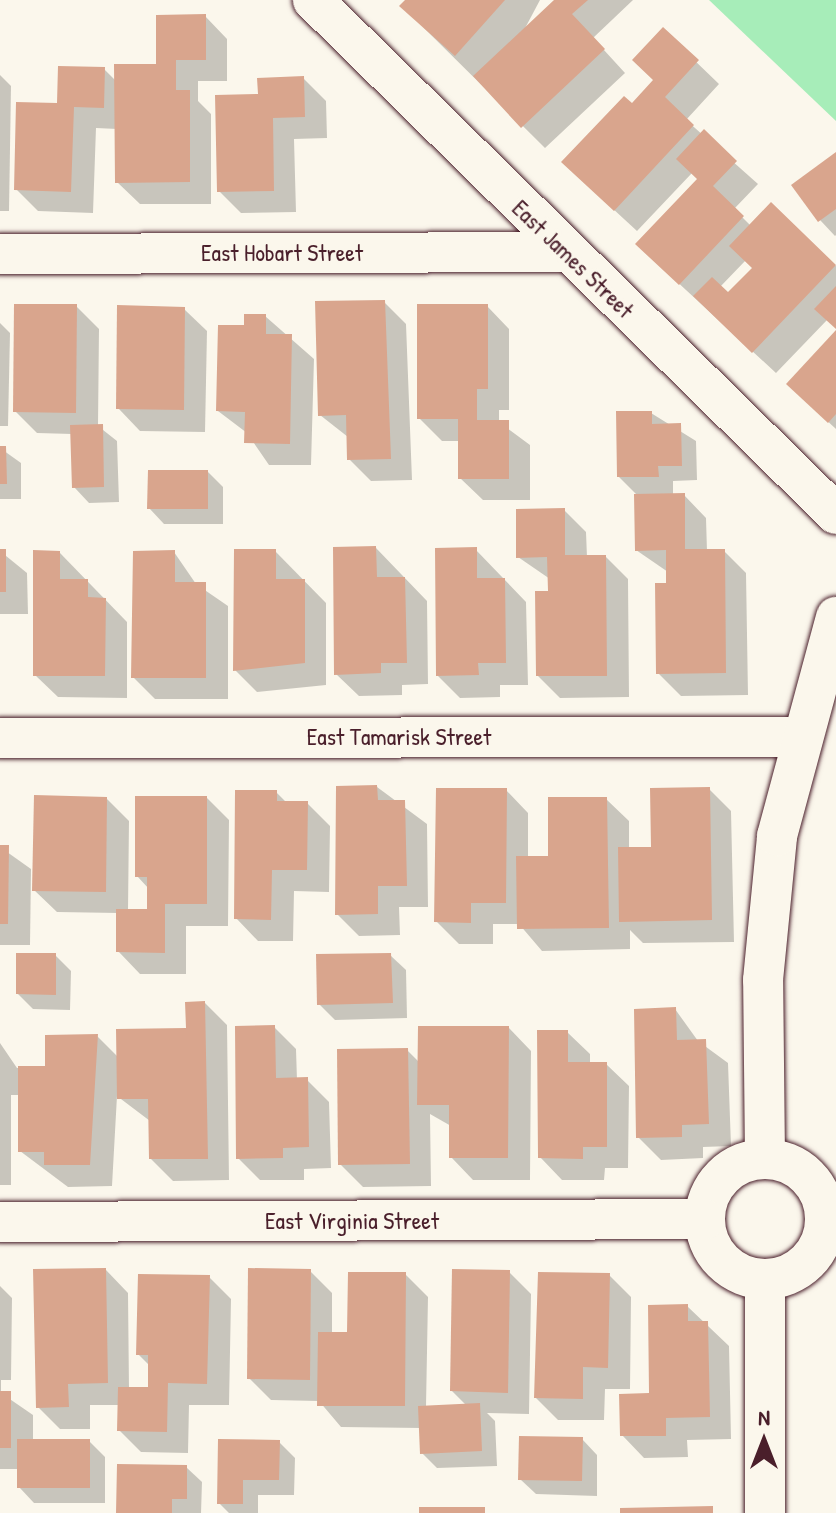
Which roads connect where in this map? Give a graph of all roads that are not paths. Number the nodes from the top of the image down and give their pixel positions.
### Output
1 (313, 0) edge
2 (564, 252) junction
3 (0, 254) edge
4 (836, 514) edge
5 (836, 617) edge
6 (798, 737) junction
7 (0, 738) edge
8 (765, 1159) junction
9 (822, 1181) edge
10 (705, 1219) junction
11 (0, 1222) edge
12 (829, 1234) edge
13 (765, 1279) junction
14 (765, 1513) edge

1 - 2 street, East James Street
2 - 3 street, East Hobart Street
2 - 4 street, East James Street
5 - 6 street
6 - 7 street, East Tamarisk Street
6 - 8 street
8 - 9 street
8 - 10 street
9 - 12 street
10 - 11 street, East Virginia Street
10 - 13 street
12 - 13 street
13 - 14 street

